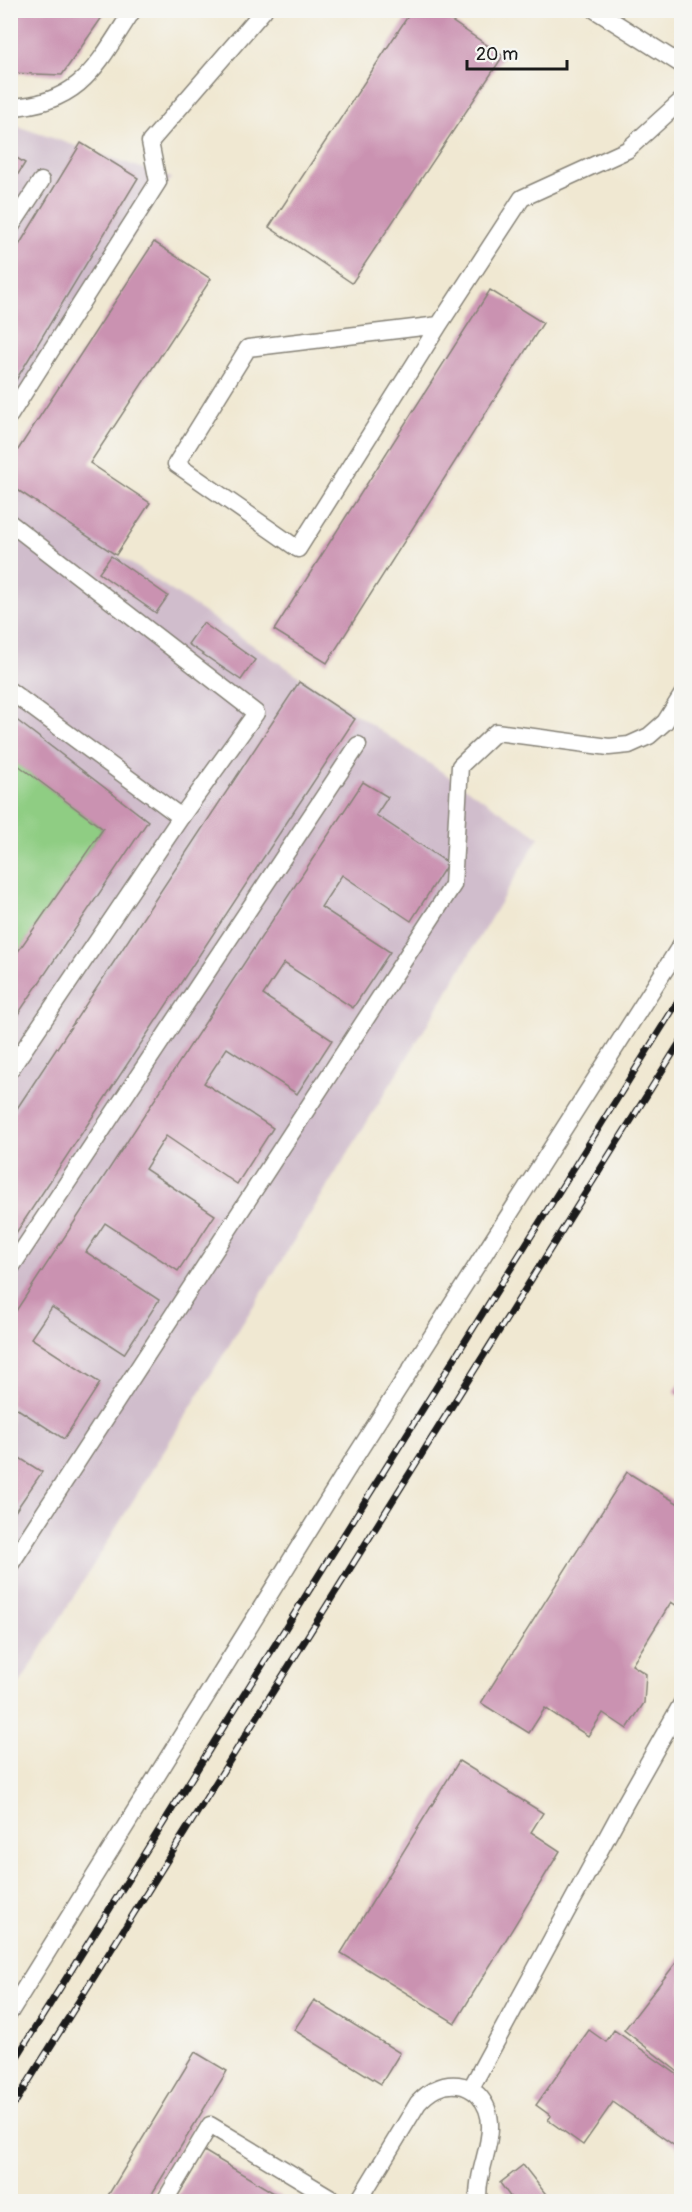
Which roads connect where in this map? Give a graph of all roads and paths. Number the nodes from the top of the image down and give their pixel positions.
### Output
1 (133, 10) edge
2 (264, 10) edge
3 (595, 10) edge
4 (681, 65) edge
5 (681, 100) edge
6 (10, 107) edge
7 (41, 181) dead end
8 (10, 228) edge
9 (439, 325) junction
10 (10, 415) edge
11 (10, 523) edge
12 (10, 691) edge
13 (681, 695) edge
14 (357, 745) dead end
15 (181, 817) junction
16 (681, 943) edge
17 (10, 1070) edge
18 (10, 1269) edge
19 (10, 1565) edge
20 (681, 1702) edge
21 (10, 2012) edge
22 (471, 2088) junction
23 (164, 2202) edge
24 (338, 2202) edge
25 (358, 2202) edge
26 (478, 2202) edge

1 - 6 lane
2 - 10 lane
3 - 4 lane
5 - 9 lane
7 - 8 lane
9 - 9 lane
11 - 15 lane
12 - 15 lane
13 - 19 lane
14 - 18 lane
15 - 17 lane
16 - 21 lane
20 - 22 lane
22 - 25 lane
22 - 26 lane
23 - 24 lane

